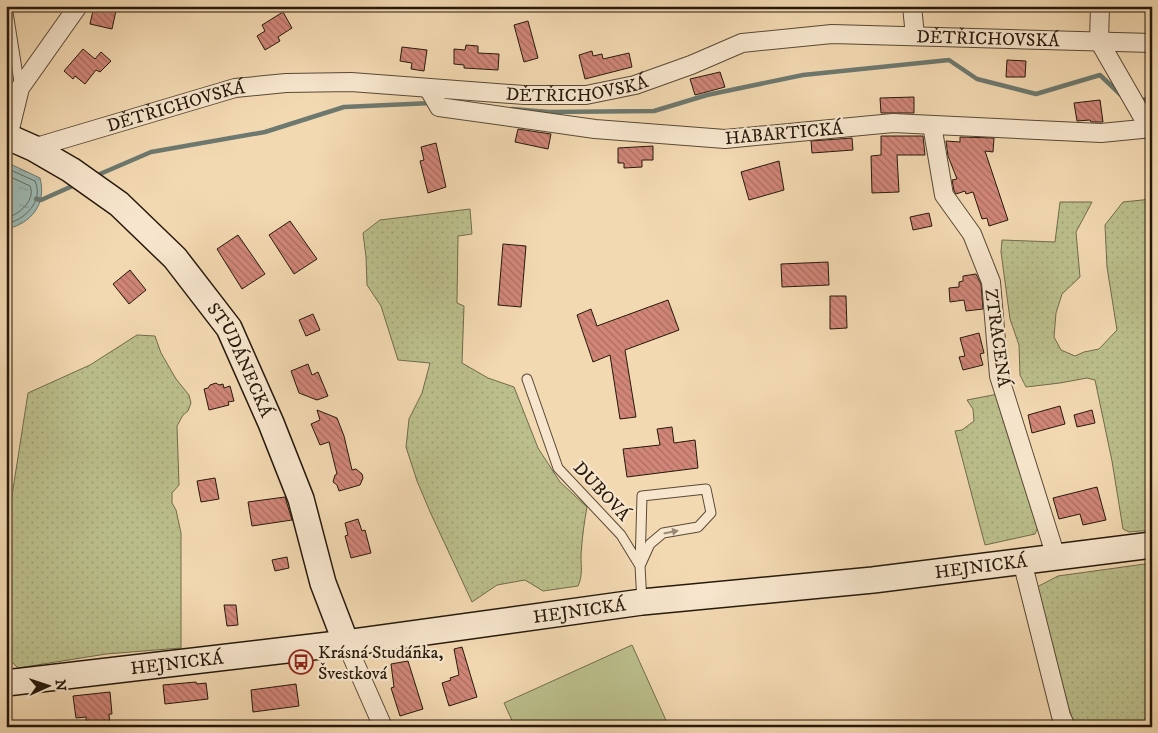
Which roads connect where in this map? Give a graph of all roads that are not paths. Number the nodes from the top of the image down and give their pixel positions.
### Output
1 (7, 6) edge
2 (78, 6) edge
3 (912, 6) edge
4 (1100, 6) edge
5 (914, 36) junction
6 (1099, 41) junction
7 (1152, 44) edge
8 (20, 88) junction
9 (428, 88) junction
10 (932, 125) junction
11 (1150, 128) edge
12 (7, 136) edge
13 (33, 148) junction
14 (527, 379) dead end
15 (1152, 545) edge
16 (1056, 557) junction
17 (1022, 561) junction
18 (640, 566) junction
19 (642, 602) junction
20 (346, 643) junction
21 (6, 683) edge
22 (383, 727) edge
23 (1066, 727) edge

1 - 8 lane
2 - 8 street
3 - 5 street
4 - 6 street
5 - 6 street, DĚTŘICHOVSKÁ
5 - 9 street, DĚTŘICHOVSKÁ
6 - 7 street, DĚTŘICHOVSKÁ
6 - 11 street
8 - 12 street
9 - 10 street, HABARTICKÁ
9 - 13 street, DĚTŘICHOVSKÁ
10 - 11 street, HABARTICKÁ
10 - 16 street, ZTRACENÁ
12 - 13 main road
13 - 20 main road, STUDÁNECKÁ
14 - 18 lane, DUBOVÁ
15 - 16 main road, HEJNICKÁ
16 - 17 main road, HEJNICKÁ
17 - 19 main road, HEJNICKÁ
17 - 23 street
18 -> 18 lane
18 - 19 lane
19 - 20 main road, HEJNICKÁ
20 - 21 main road, HEJNICKÁ
20 - 22 street

